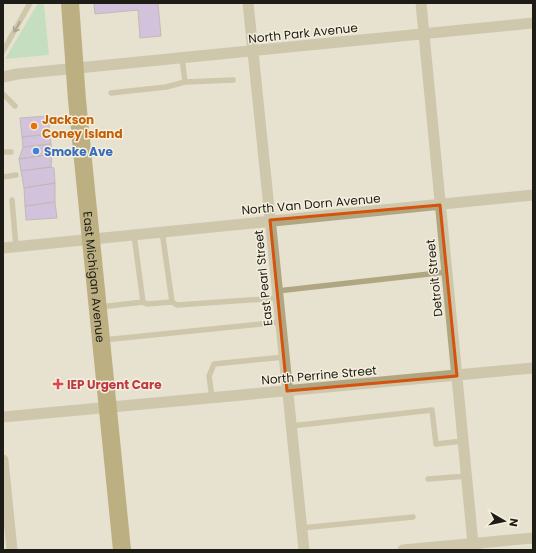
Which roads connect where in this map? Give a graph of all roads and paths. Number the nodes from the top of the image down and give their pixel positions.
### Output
1 (30, 3) edge
2 (70, 3) edge
3 (248, 3) edge
4 (421, 3) edge
5 (533, 23) edge
6 (424, 33) junction
7 (3, 50) edge
8 (253, 51) junction
9 (182, 58) junction
10 (75, 68) junction
11 (4, 75) edge
12 (233, 80) dead end
13 (185, 82) junction
14 (111, 93) dead end
15 (3, 94) edge
16 (15, 106) dead end
17 (3, 152) edge
18 (11, 152) dead end
19 (16, 175) dead end
20 (3, 177) edge
21 (533, 195) edge
22 (12, 200) dead end
23 (440, 205) junction
24 (270, 220) junction
25 (162, 231) junction
26 (134, 234) junction
27 (91, 239) junction
28 (16, 246) junction
29 (3, 248) edge
30 (447, 272) junction
31 (277, 294) junction
32 (143, 302) junction
33 (172, 302) junction
34 (98, 307) junction
35 (280, 322) junction
36 (101, 340) junction
37 (284, 357) junction
38 (533, 368) edge
39 (457, 376) junction
40 (287, 391) junction
41 (212, 398) junction
42 (108, 408) junction
43 (3, 417) edge
44 (291, 426) junction
45 (463, 441) junction
46 (3, 460) edge
47 (4, 475) edge
48 (467, 476) junction
49 (428, 479) dead end
50 (413, 518) dead end
51 (302, 528) junction
52 (533, 538) edge
53 (475, 547) edge
54 (12, 550) edge
55 (122, 550) edge
56 (304, 550) edge
57 (403, 550) edge

1 -> 7 lane
2 - 10 main road, East Michigan Avenue
3 - 8 street, East Pearl Street
4 - 6 street, Detroit Street
5 - 6 street, North Park Avenue
6 - 8 street, North Park Avenue
6 - 23 street, Detroit Street
8 - 9 street, North Park Avenue
8 - 24 street, East Pearl Street
9 - 10 street, North Park Avenue
9 - 13 lane
10 - 11 street, North Park Avenue
10 - 27 main road, East Michigan Avenue
12 - 13 lane
13 - 14 lane
15 - 16 lane
17 - 18 lane
19 - 20 lane
21 - 23 street, North Van Dorn Avenue
22 - 28 lane
23 - 24 street, North Van Dorn Avenue
23 - 30 street, Detroit Street
24 - 25 street, North Van Dorn Avenue
24 - 31 street, East Pearl Street
25 - 26 street, North Van Dorn Avenue
25 - 33 lane
26 - 27 street, North Van Dorn Avenue
26 - 32 lane
27 - 28 street, North Van Dorn Avenue
27 - 34 main road, East Michigan Avenue
28 - 29 street, North Van Dorn Avenue
30 - 31 lane
30 - 39 street, Detroit Street
31 - 33 lane
31 - 35 street, East Pearl Street
32 - 33 lane
32 - 34 lane
34 - 36 main road, East Michigan Avenue
35 - 36 lane
35 - 37 street, East Pearl Street
36 - 42 main road, East Michigan Avenue
37 - 40 street, East Pearl Street
37 - 41 lane
38 - 39 street, North Perrine Street
39 - 40 street, North Perrine Street
39 - 45 street, Detroit Street
40 - 41 street, North Perrine Street
40 - 44 street, East Pearl Street
41 - 42 street, North Perrine Street
42 - 43 street, North Perrine Street
42 - 55 main road, East Michigan Avenue
44 - 45 lane
44 - 51 street, East Pearl Street
45 - 48 street, Detroit Street
46 - 47 street
47 - 54 street
48 - 49 lane
48 - 53 street, Detroit Street
50 - 51 lane
51 - 56 street, East Pearl Street
52 - 53 street
53 - 57 street

